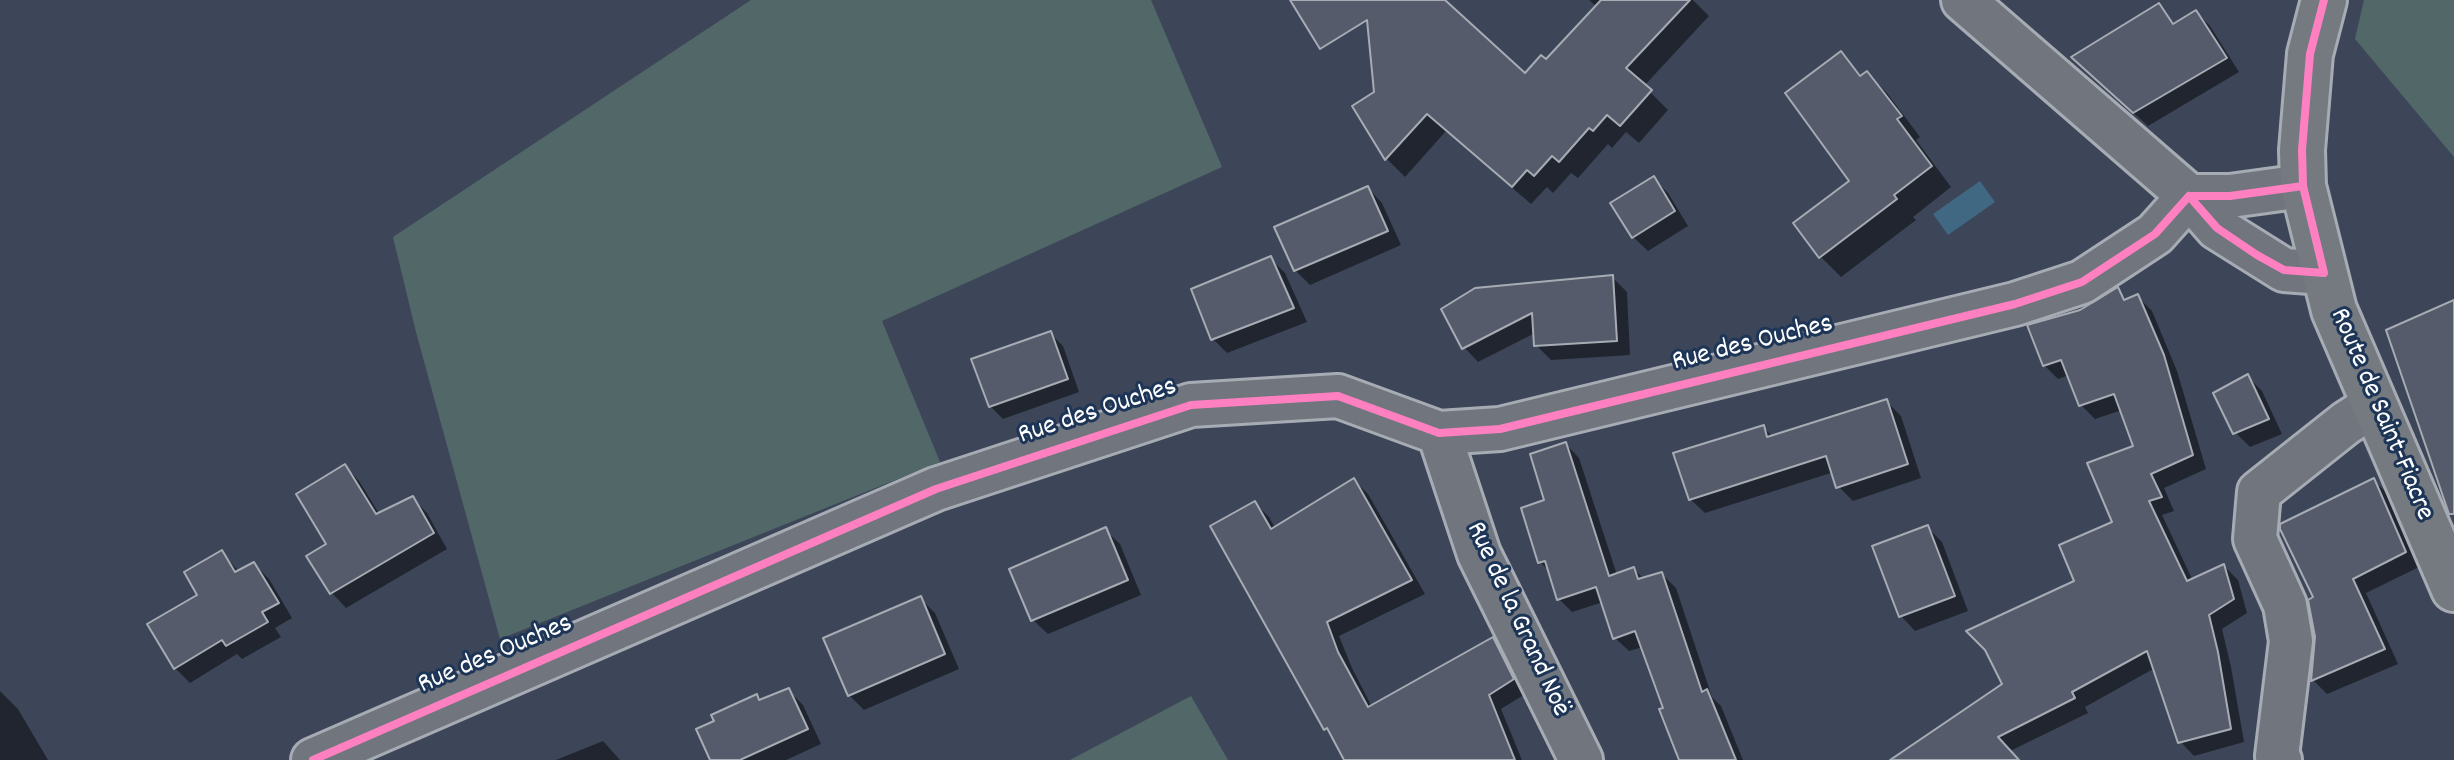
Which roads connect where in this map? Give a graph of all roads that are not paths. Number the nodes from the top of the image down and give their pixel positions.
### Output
1 (1963, 0) edge
2 (2324, 0) edge
3 (2303, 186) junction
4 (2189, 196) junction
5 (2324, 273) junction
6 (2374, 405) junction
7 (1439, 433) junction
8 (2454, 589) edge
9 (2275, 759) edge
10 (313, 760) edge
11 (1581, 760) edge

1 - 4 street
2 - 3 main road, Route de Saint-Fiacre
3 - 4 street
3 - 5 main road, Route de Saint-Fiacre
4 - 5 street
4 - 7 street, Rue des Ouches
5 - 6 main road, Route de Saint-Fiacre
6 - 8 main road, Route de Saint-Fiacre
6 - 9 street
7 - 10 street, Rue des Ouches
7 - 11 street, Rue de la Grand Noë

